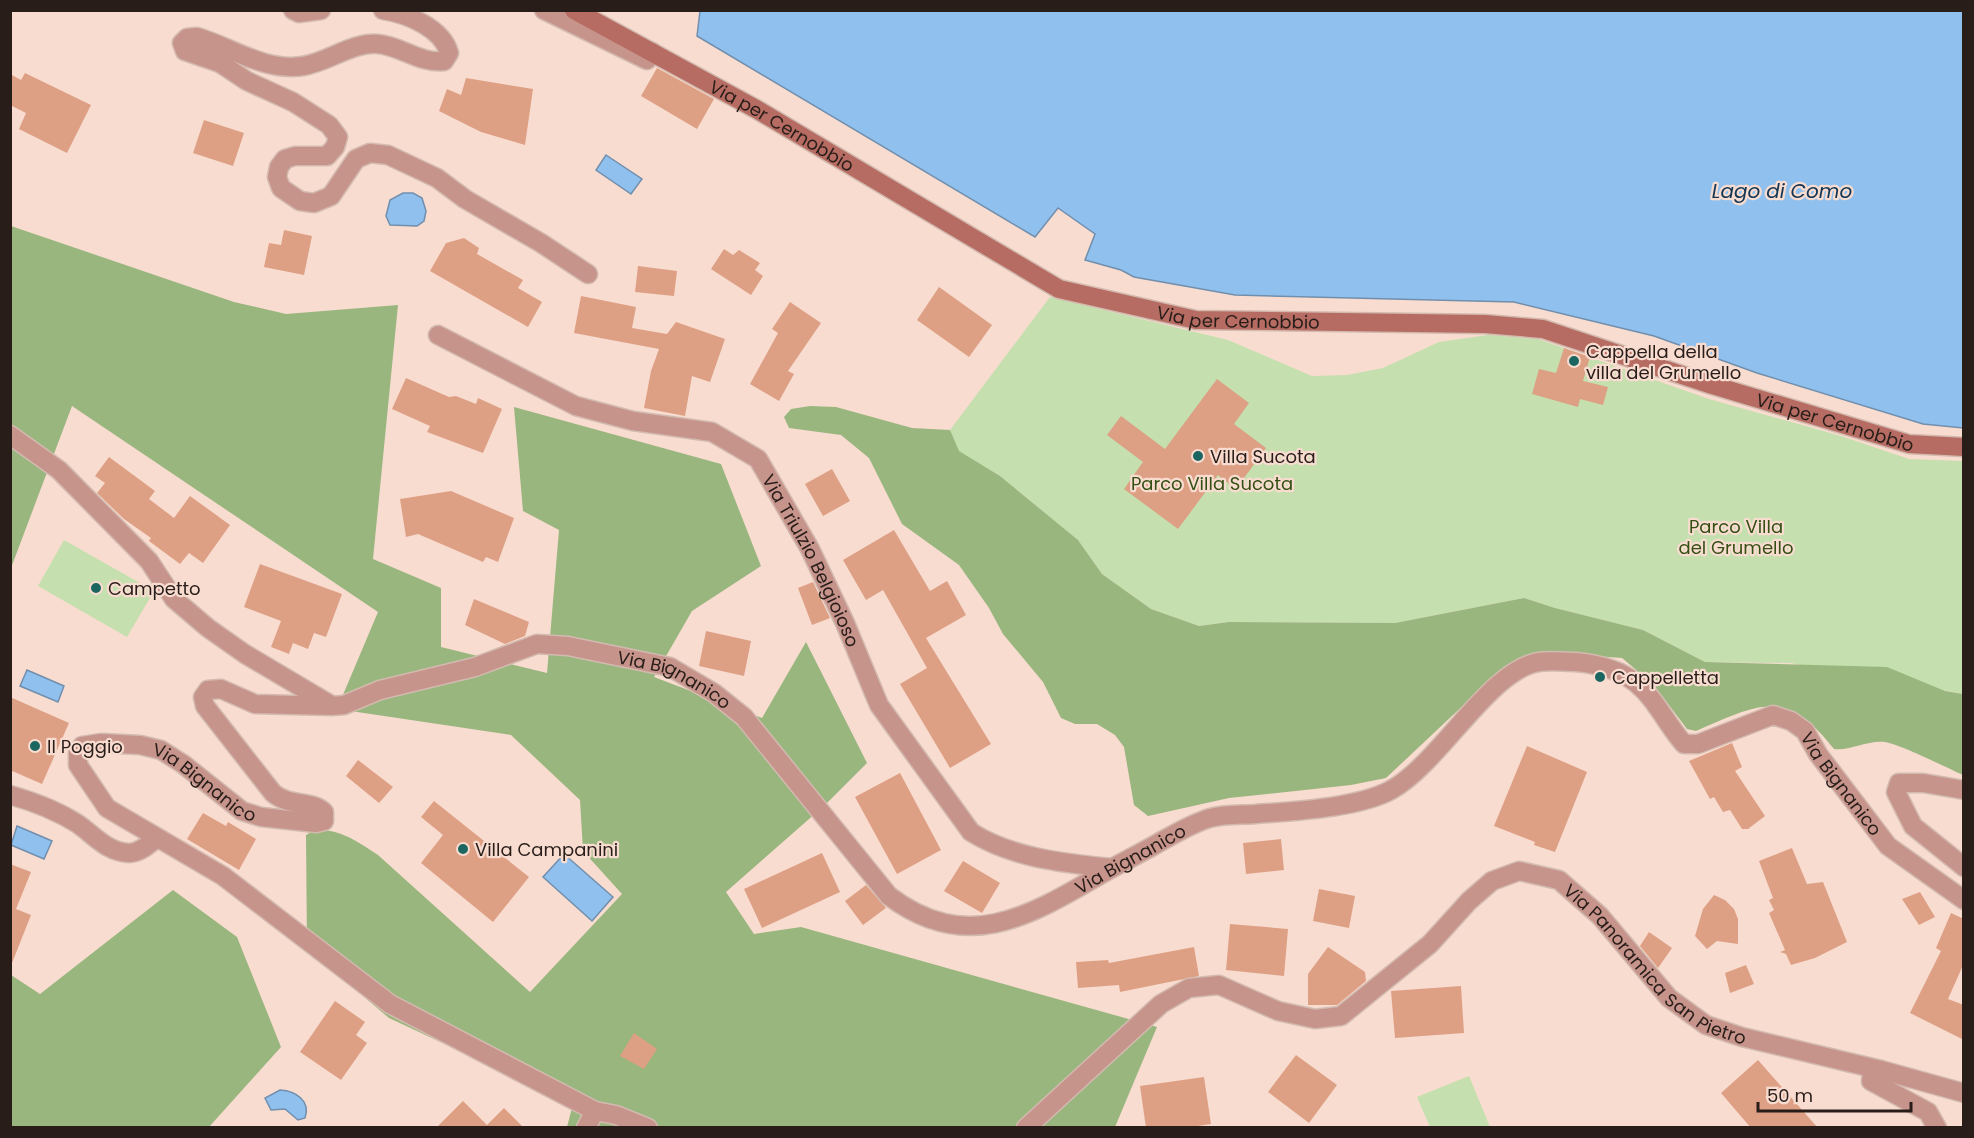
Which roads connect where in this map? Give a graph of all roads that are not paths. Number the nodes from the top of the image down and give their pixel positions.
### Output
1 (293, 10) edge
2 (321, 10) edge
3 (383, 10) edge
4 (544, 10) edge
5 (574, 10) edge
6 (652, 52) junction
7 (588, 274) dead end
8 (438, 335) dead end
9 (10, 435) edge
10 (1964, 447) edge
11 (332, 706) junction
12 (1964, 790) edge
13 (10, 795) edge
14 (157, 838) junction
15 (1964, 867) edge
16 (1111, 868) junction
17 (1964, 900) edge
18 (1881, 1070) junction
19 (1964, 1093) edge
20 (595, 1111) junction
21 (586, 1128) edge
22 (648, 1128) edge
23 (1026, 1128) edge
24 (1937, 1128) edge

1 - 2 street
3 - 7 street
4 - 6 street
5 - 6 main road, Via per Cernobbio
6 - 10 main road, Via per Cernobbio
8 - 16 street, Via Triulzio Belgioioso
9 - 11 street
11 - 14 street, Via Bignanico
11 - 16 street, Via Bignanico
12 - 15 street
13 - 14 street
14 - 20 street, Via Bignanico
16 - 17 street, Via Bignanico
18 - 19 street, Via Panoramica San Pietro
18 - 23 street, Via Panoramica San Pietro
18 - 24 street
20 - 21 street
20 - 22 street

